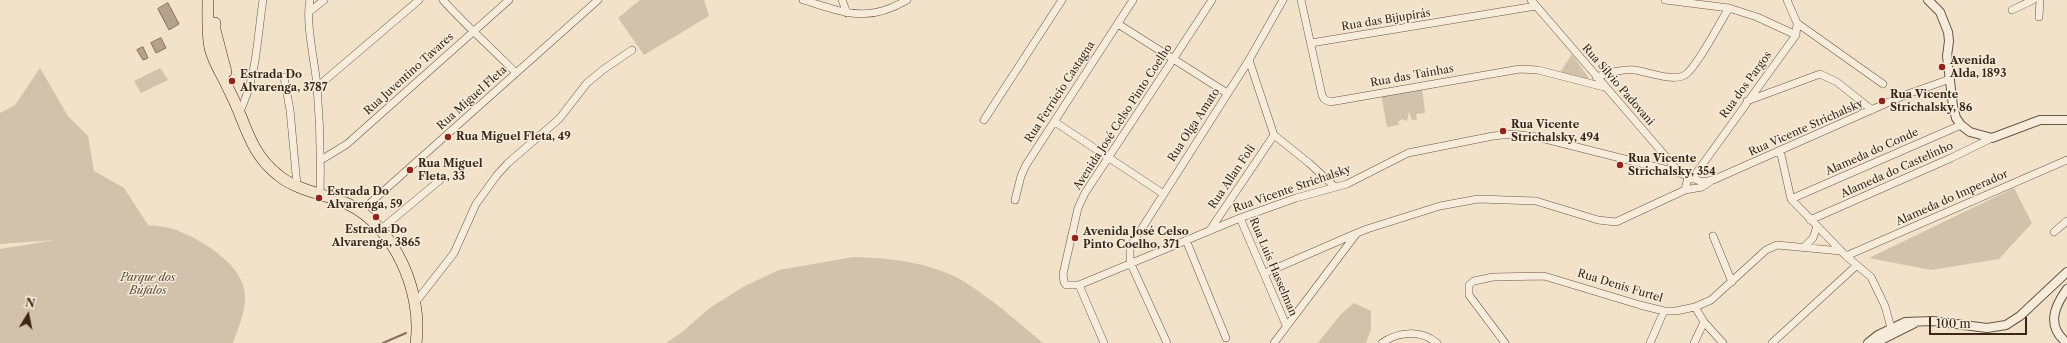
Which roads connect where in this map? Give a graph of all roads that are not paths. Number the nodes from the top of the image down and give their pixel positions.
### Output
1 (208, 0) edge
2 (215, 0) edge
3 (263, 0) edge
4 (310, 0) edge
5 (324, 0) edge
6 (418, 0) edge
7 (443, 0) edge
8 (509, 0) edge
9 (598, 0) edge
10 (802, 0) edge
11 (842, 0) edge
12 (906, 0) edge
13 (1062, 0) edge
14 (1133, 0) edge
15 (1212, 0) edge
16 (1283, 0) edge
17 (1301, 0) edge
18 (1531, 0) edge
19 (1665, 0) edge
20 (1787, 0) edge
21 (2033, 0) edge
22 (2040, 0) edge
23 (1681, 1) edge
24 (1932, 1) edge
25 (1536, 6) junction
26 (1729, 8) junction
27 (2012, 10) dead end
28 (309, 12) junction
29 (847, 13) junction
30 (2039, 17) dead end
31 (1796, 23) junction
32 (1118, 24) junction
33 (473, 32) junction
34 (1796, 35) junction
35 (1311, 43) junction
36 (632, 50) dead end
37 (1174, 59) junction
38 (1249, 60) junction
39 (516, 73) junction
40 (284, 77) dead end
41 (1596, 77) junction
42 (1950, 80) junction
43 (1883, 84) dead end
44 (317, 86) junction
45 (1605, 87) junction
46 (229, 89) junction
47 (1227, 93) junction
48 (1747, 101) junction
49 (1872, 110) junction
50 (239, 114) junction
51 (984, 120) dead end
52 (2067, 120) edge
53 (1055, 122) junction
54 (1961, 125) junction
55 (1274, 135) junction
56 (1992, 138) junction
57 (1780, 150) junction
58 (1108, 158) junction
59 (321, 160) junction
60 (2067, 160) edge
61 (1680, 173) junction
62 (1690, 178) junction
63 (440, 180) dead end
64 (1713, 180) junction
65 (297, 185) junction
66 (1335, 188) junction
67 (1685, 190) junction
68 (1162, 193) junction
69 (320, 194) junction
70 (1792, 199) junction
71 (1015, 200) dead end
72 (360, 212) junction
73 (1240, 218) junction
74 (1810, 220) junction
75 (2067, 221) edge
76 (1817, 226) junction
77 (380, 230) junction
78 (1209, 231) junction
79 (2054, 232) dead end
80 (1357, 233) junction
81 (1713, 236) dead end
82 (1186, 240) junction
83 (1805, 246) junction
84 (1843, 253) junction
85 (1130, 262) junction
86 (1856, 266) junction
87 (1265, 272) junction
88 (2067, 272) edge
89 (1732, 282) junction
90 (1079, 285) junction
91 (2067, 289) edge
92 (415, 303) junction
93 (1695, 307) junction
94 (1664, 311) junction
95 (1704, 322) junction
96 (1286, 325) junction
97 (1890, 334) edge
98 (1226, 338) dead end
99 (1880, 342) edge
100 (416, 343) edge
101 (1104, 343) edge
102 (1167, 343) edge
103 (1274, 343) edge
104 (1382, 343) edge
105 (1437, 343) edge
106 (1506, 343) edge
107 (1650, 343) edge
108 (1694, 343) edge
109 (1723, 343) edge
110 (1772, 343) edge
111 (1868, 343) edge
112 (2067, 343) edge

1 - 46 main road
2 - 46 main road
3 - 50 street
4 - 28 street
5 - 28 street
6 - 44 street
7 - 33 street
8 - 33 street, Rua Juventino Tavares
9 - 39 street, Rua Miguel Fleta
10 - 29 street
11 - 29 street
12 - 29 street
13 - 51 street
14 - 32 street, Rua Ferrúcio Castagna
15 - 37 street, Avenida José Celso Pinto Coelho
16 - 38 street, Rua Olga Amato
17 - 35 street, Rua das Tainhas
18 - 25 street, Rua Sílvio Padovani
19 - 23 street
20 - 31 street
21 - 27 street
22 - 30 street
23 - 26 street
24 - 42 street
25 - 35 street, Rua das Bijupirás
25 - 41 street, Rua Sílvio Padovani
26 - 34 street
26 - 41 street
28 - 44 street
31 - 34 street
31 - 43 street
32 - 37 street
32 - 53 street, Rua Ferrúcio Castagna
33 - 39 street
33 - 59 street, Rua Juventino Tavares
34 - 48 street, Rua dos Pargos
35 - 45 street, Rua das Tainhas
36 - 92 street
37 - 47 street
37 - 58 street, Avenida José Celso Pinto Coelho
38 - 47 street, Rua Olga Amato
38 - 55 street
39 - 72 street, Rua Miguel Fleta
40 - 65 street
41 - 45 street, Rua Sílvio Padovani
42 - 49 street, Rua Vicente Strichalsky
42 - 54 street
44 - 59 street
45 - 61 street, Rua Sílvio Padovani
46 - 50 main road
47 - 68 street, Rua Olga Amato
48 - 49 street
48 - 62 street, Rua dos Pargos
49 - 57 street, Rua Vicente Strichalsky
50 - 65 main road
52 - 56 street
53 - 58 street
53 - 71 street, Rua Ferrúcio Castagna
54 - 56 street
54 - 70 street, Alameda do Conde
55 - 66 street
55 - 78 street, Rua Allan Foli
56 - 74 street, Alameda do Castelinho
57 - 64 street, Rua Vicente Strichalsky
57 - 70 street
58 - 68 street
58 - 90 street, Avenida José Celso Pinto Coelho
59 - 69 street
60 - 84 street, Alameda do Imperador
61 - 62 street, Rua Sílvio Padovani
61 - 66 street, Rua Vicente Strichalsky
62 - 64 street, Rua Vicente Strichalsky
62 - 67 street
63 - 77 street
64 - 67 street
65 - 69 main road
66 - 73 street, Rua Vicente Strichalsky
67 - 80 street
68 - 85 street, Rua Olga Amato
69 - 72 main road
70 - 74 street
72 - 77 main road
73 - 78 street, Rua Vicente Strichalsky
73 - 87 street, Rua Luís Hasselman
74 - 76 street
75 - 79 street
76 - 83 street
76 - 84 street
77 - 92 main road
78 - 82 street, Rua Vicente Strichalsky
80 - 87 street
80 - 96 street
81 - 89 street
82 - 85 street, Rua Vicente Strichalsky
82 - 98 street
83 - 84 street, Rua Denis Furtel
83 - 89 street, Rua Denis Furtel
84 - 86 street
85 - 90 street, Rua Vicente Strichalsky
85 - 102 street
86 - 97 street
86 - 110 street
87 - 96 street, Rua Luís Hasselman
88 - 97 street
89 - 93 street, Rua Denis Furtel
90 - 101 street
91 - 112 street
92 - 100 main road
93 - 94 street, Rua Denis Furtel
93 - 95 street
94 - 106 street, Rua Denis Furtel
94 - 107 street
95 - 108 street
95 - 109 street
96 - 103 street
97 - 99 street
97 - 111 street
104 - 105 street

